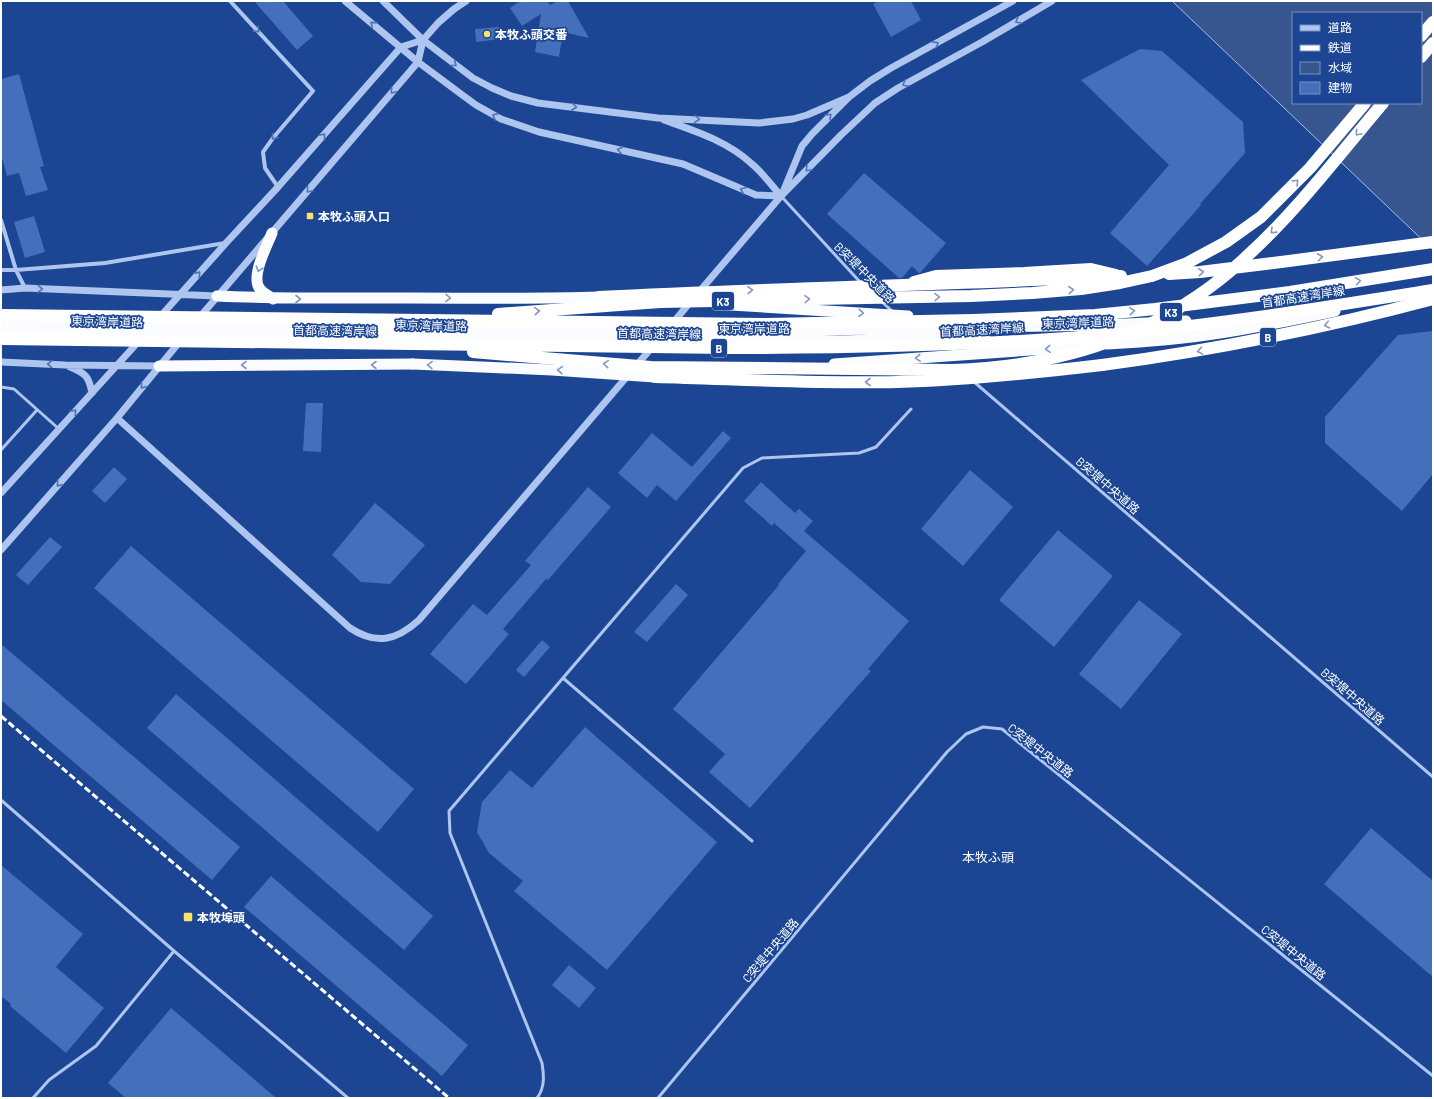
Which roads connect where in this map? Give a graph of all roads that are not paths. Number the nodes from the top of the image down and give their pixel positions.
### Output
1 (230, 1) edge
2 (346, 1) edge
3 (383, 1) edge
4 (466, 1) edge
5 (1013, 1) edge
6 (1052, 1) edge
7 (1433, 22) edge
8 (1422, 35) edge
9 (423, 40) junction
10 (1433, 43) edge
11 (401, 47) junction
12 (1422, 56) edge
13 (418, 62) junction
14 (849, 97) junction
15 (1364, 104) edge
16 (1382, 104) edge
17 (658, 118) junction
18 (278, 187) junction
19 (781, 196) junction
20 (1, 220) edge
21 (272, 233) junction
22 (1433, 242) edge
23 (226, 243) junction
24 (1433, 269) edge
25 (1, 270) edge
26 (16, 270) junction
27 (1433, 285) edge
28 (25, 288) junction
29 (867, 289) dead end
30 (1, 290) edge
31 (1433, 290) edge
32 (873, 294) dead end
33 (1433, 294) edge
34 (180, 295) junction
35 (217, 296) junction
36 (599, 297) junction
37 (273, 299) junction
38 (1433, 299) edge
39 (1349, 308) junction
40 (1, 315) edge
41 (415, 321) junction
42 (1, 322) edge
43 (1066, 326) junction
44 (1, 332) edge
45 (1, 339) edge
46 (381, 344) junction
47 (936, 349) dead end
48 (942, 354) dead end
49 (948, 360) dead end
50 (1, 362) edge
51 (65, 365) junction
52 (117, 365) junction
53 (954, 365) dead end
54 (159, 366) junction
55 (655, 377) junction
56 (1, 387) edge
57 (92, 393) junction
58 (911, 409) dead end
59 (37, 410) junction
60 (117, 418) junction
61 (59, 429) junction
62 (1, 450) edge
63 (1, 493) edge
64 (1, 550) edge
65 (563, 678) junction
66 (1433, 776) edge
67 (1, 800) edge
68 (752, 841) dead end
69 (174, 951) junction
70 (1433, 1076) edge
71 (33, 1098) edge
72 (348, 1098) edge
73 (537, 1098) edge
74 (658, 1098) edge

1 -> 18 street
11 -> 2 street
3 - 9 street
4 - 9 street
14 -> 5 street
6 -> 19 street
7 - 8 highway
9 - 11 street
9 - 13 street
9 -> 17 street
10 - 12 highway
11 - 13 street
18 -> 11 street
19 -> 13 street
13 -> 21 street
17 -> 14 street
19 -> 14 street
41 -> 15 highway, K3, bridge
16 -> 46 highway, K3, bridge
17 - 19 street
18 - 23 street
19 - 29 lane, B突堤中央道路
19 - 60 street
20 - 26 street
21 - 35 street
21 -> 37 highway
36 -> 22 highway, bridge
23 - 26 street
34 -> 23 street
41 -> 24 highway, 首都高速湾岸線 / B, bridge
25 - 26 street
26 - 28 street
27 - 43 highway, 東京湾岸道路, bridge
28 - 30 street
28 -> 34 street
31 - 46 highway, 首都高速湾岸線 / B, bridge
32 - 47 lane, B突堤中央道路
33 - 39 highway, 東京湾岸道路
34 - 35 street
34 - 52 street
35 - 37 highway
35 - 54 street
37 -> 36 highway
36 -> 43 highway, bridge
38 -> 55 highway, B, bridge
39 - 44 highway, 東京湾岸道路, bridge
39 -> 55 highway, bridge
40 - 41 highway, 首都高速湾岸線 / B, bridge
42 - 43 highway, 東京湾岸道路, bridge
45 - 46 highway, 首都高速湾岸線 / B, bridge
48 - 49 lane
51 -> 50 street
51 - 52 street
51 - 57 street
52 - 54 street
52 - 57 street
53 - 66 lane, B突堤中央道路
55 -> 54 highway, bridge
54 -> 60 street
56 - 59 lane
61 -> 57 street
58 - 65 lane
59 - 61 lane
59 - 62 lane
60 -> 64 street
61 - 63 street
65 - 68 lane
65 - 73 lane
67 - 69 lane
69 - 71 lane
69 - 72 lane
70 - 74 lane, C突堤中央道路

